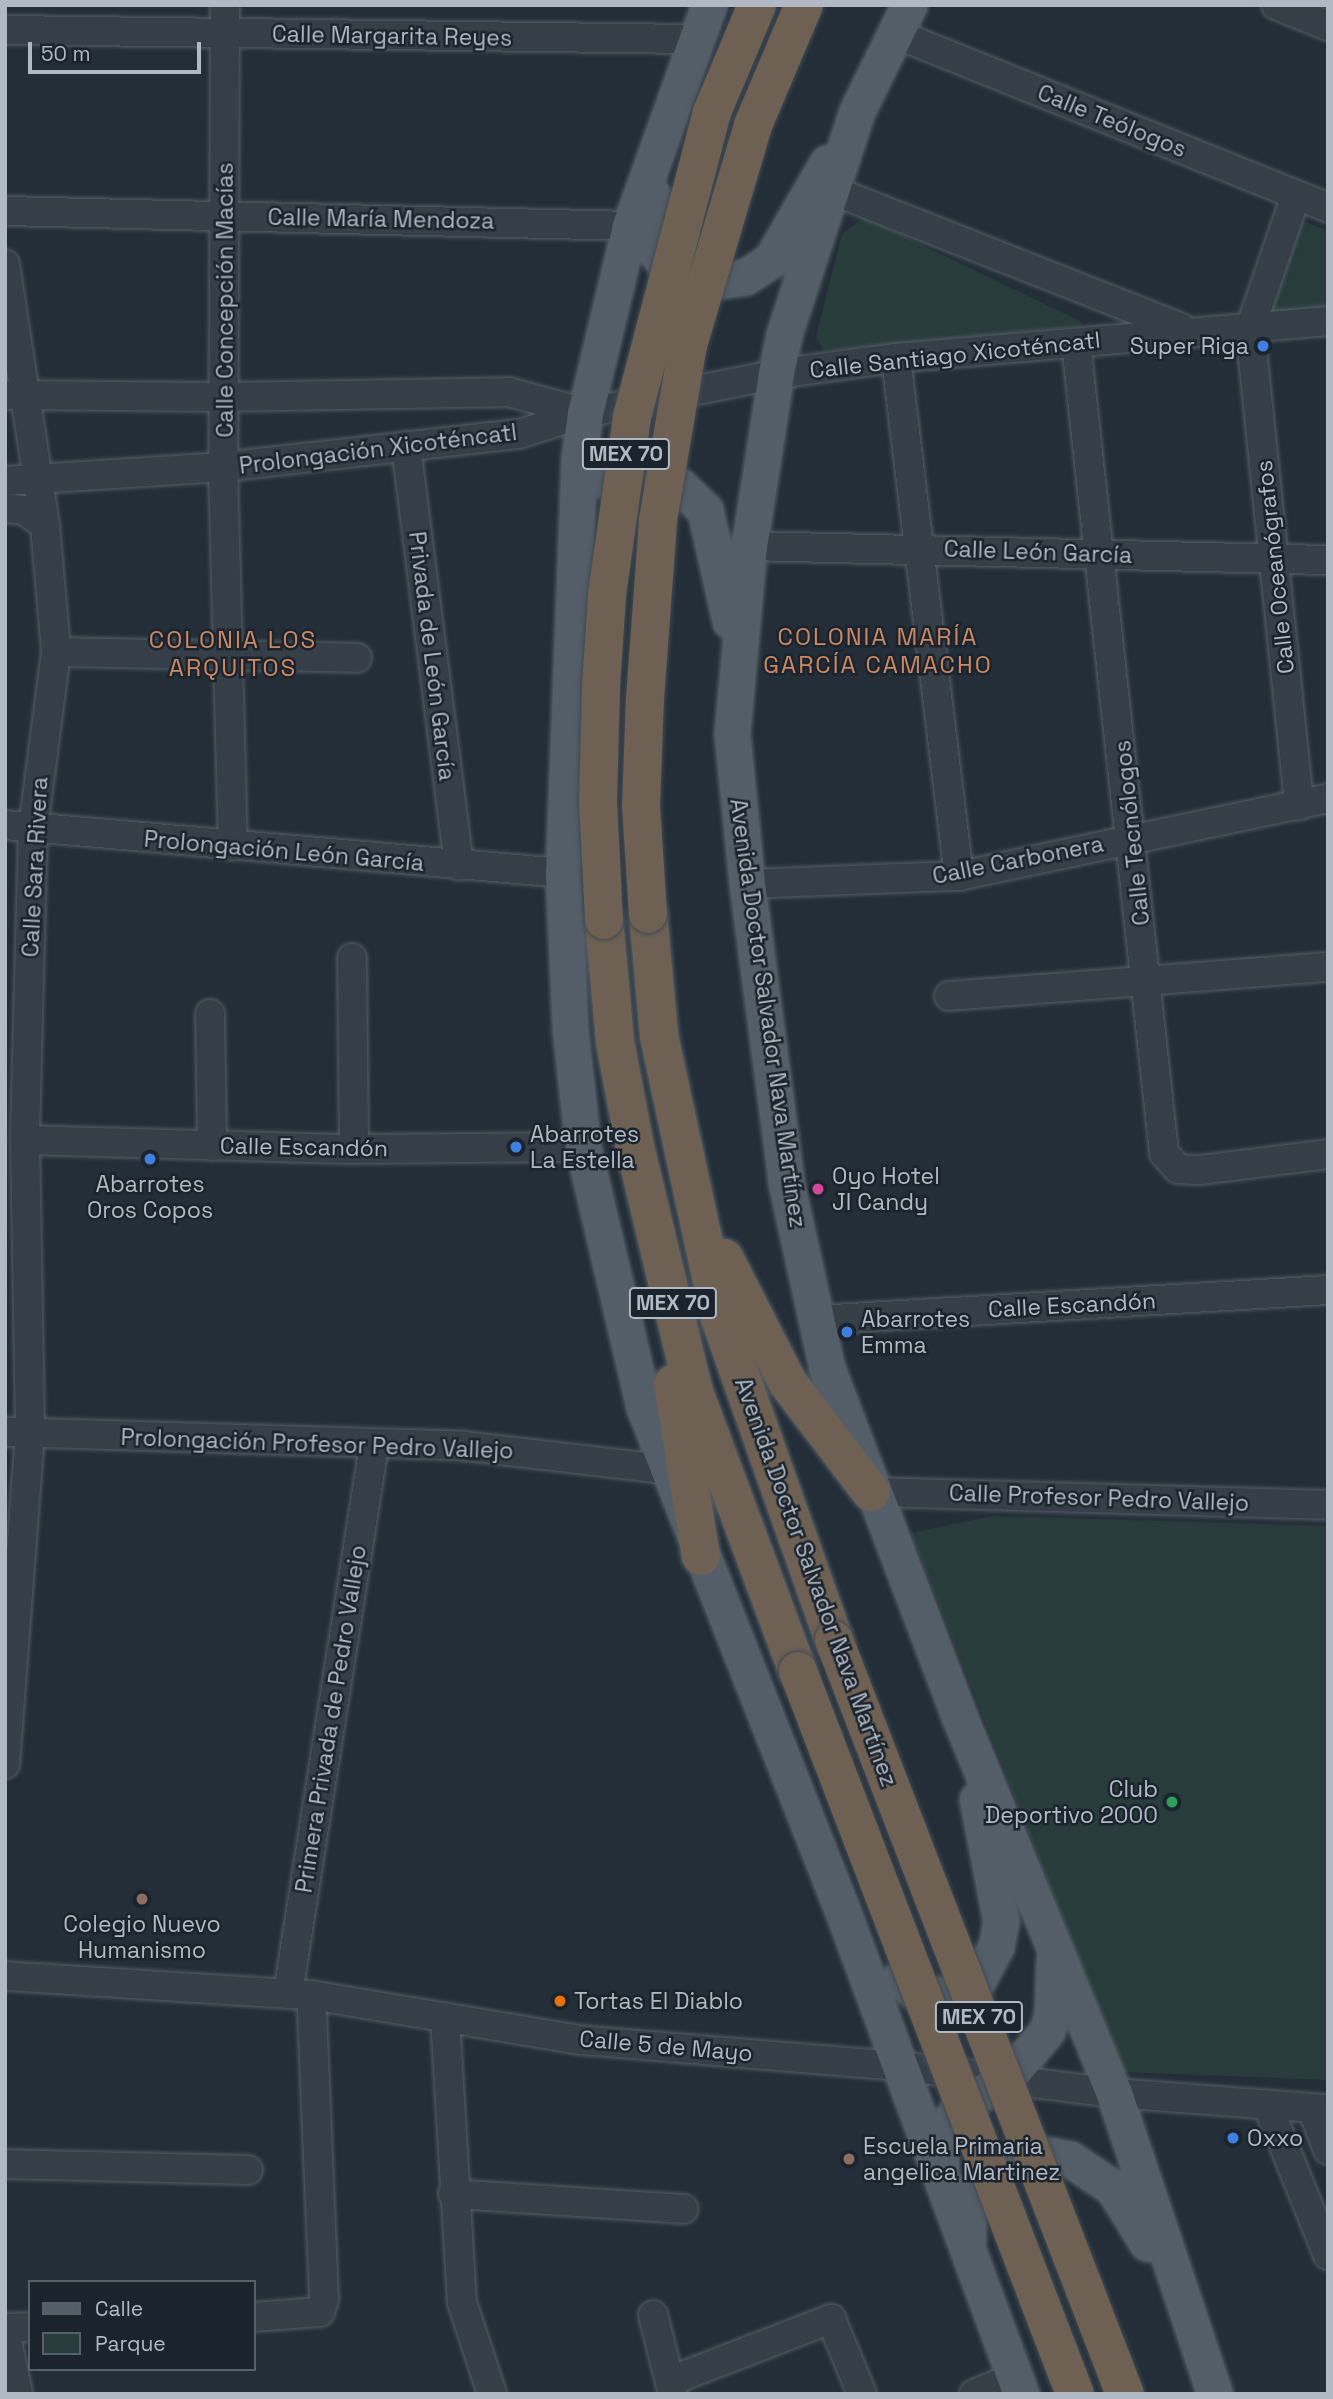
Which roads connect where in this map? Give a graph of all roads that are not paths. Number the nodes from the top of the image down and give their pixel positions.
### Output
1 (225, 5) edge
2 (709, 5) edge
3 (757, 5) edge
4 (804, 5) edge
5 (1276, 5) edge
6 (903, 20) edge
7 (1328, 26) edge
8 (5, 30) edge
9 (225, 34) junction
10 (695, 40) junction
11 (857, 111) junction
12 (655, 153) junction
13 (834, 191) junction
14 (1296, 195) junction
15 (1328, 208) edge
16 (5, 211) edge
17 (226, 215) junction
18 (630, 226) junction
19 (5, 264) edge
20 (1328, 321) edge
21 (1250, 329) junction
22 (1187, 331) junction
23 (10, 342) edge
24 (1076, 343) junction
25 (896, 358) junction
26 (776, 374) junction
27 (15, 395) edge
28 (224, 397) junction
29 (585, 413) junction
30 (406, 446) junction
31 (223, 467) junction
32 (38, 480) junction
33 (5, 481) edge
34 (5, 508) edge
35 (45, 525) junction
36 (749, 547) junction
37 (920, 548) junction
38 (1099, 555) junction
39 (1275, 559) junction
40 (1328, 560) edge
41 (573, 578) junction
42 (56, 652) junction
43 (226, 652) junction
44 (357, 658) dead end
45 (738, 666) junction
46 (1328, 798) edge
47 (1299, 805) junction
48 (19, 827) edge
49 (1133, 836) junction
50 (233, 846) junction
51 (459, 866) junction
52 (564, 873) junction
53 (959, 876) junction
54 (747, 884) junction
55 (352, 958) dead end
56 (1328, 967) edge
57 (1148, 983) junction
58 (949, 996) dead end
59 (210, 1014) dead end
60 (25, 1140) junction
61 (212, 1146) junction
62 (583, 1147) junction
63 (635, 1147) junction
64 (354, 1149) junction
65 (1328, 1154) edge
66 (684, 1156) junction
67 (1328, 1290) edge
68 (816, 1320) junction
69 (18, 1433) edge
70 (374, 1446) junction
71 (670, 1470) junction
72 (871, 1492) junction
73 (1328, 1505) edge
74 (701, 1556) junction
75 (960, 1718) junction
76 (5, 1764) edge
77 (843, 1912) junction
78 (1055, 1946) junction
79 (5, 1976) edge
80 (299, 1994) junction
81 (445, 2017) junction
82 (900, 2066) junction
83 (1000, 2080) junction
84 (1114, 2093) junction
85 (1268, 2106) junction
86 (1320, 2108) edge
87 (1328, 2150) edge
88 (5, 2164) edge
89 (248, 2170) dead end
90 (941, 2178) junction
91 (453, 2194) junction
92 (684, 2209) dead end
93 (1328, 2255) edge
94 (978, 2277) junction
95 (1182, 2304) junction
96 (653, 2315) dead end
97 (256, 2317) edge
98 (28, 2327) edge
99 (5, 2330) edge
100 (1018, 2385) edge
101 (671, 2387) edge
102 (18, 2394) edge
103 (492, 2394) edge
104 (862, 2394) edge
105 (974, 2394) edge
106 (1075, 2394) edge
107 (1125, 2394) edge
108 (1215, 2394) edge

1 - 9 street, Calle Concepción Macías
2 - 10 main road
3 - 63 highway, Avenida Doctor Salvador Nava Martínez / MEX 70, bridge
4 - 66 highway, Avenida Doctor Salvador Nava Martínez / MEX 70, bridge
5 - 7 street
6 - 11 main road, Avenida Doctor Salvador Nava Martínez
6 - 14 street, Calle Teólogos
8 - 9 street, Calle Margarita Reyes
9 - 10 street, Calle Margarita Reyes
9 - 17 street, Calle Concepción Macías
10 - 12 main road
11 - 12 main road
11 - 13 main road, Avenida Doctor Salvador Nava Martínez
12 - 18 main road
13 - 22 street
13 - 26 main road, Avenida Doctor Salvador Nava Martínez
14 - 15 street, Calle Teólogos
14 - 21 street
16 - 17 street, Calle María Mendoza
17 - 18 street, Calle María Mendoza
17 - 28 street, Calle Concepción Macías
18 - 29 main road
19 - 23 street, Calle Sara Rivera
20 - 21 street, Calle Santiago Xicoténcatl
21 - 22 street, Calle Santiago Xicoténcatl
21 - 39 street, Calle Oceanógrafos
22 - 24 street, Calle Santiago Xicoténcatl
23 - 27 street, Calle Sara Rivera
24 - 25 street, Calle Santiago Xicoténcatl
24 - 38 street, Calle Tecnólogos
25 - 26 street, Calle Santiago Xicoténcatl
25 - 37 street
26 - 29 street, Calle Santiago Xicoténcatl
26 - 36 main road, Avenida Doctor Salvador Nava Martínez
27 - 28 street, Prolongación Xicoténcatl
27 - 32 street, Calle Sara Rivera
28 - 29 street, Prolongación Xicoténcatl
28 - 31 street, Calle Concepción Macías
29 - 30 street, Prolongación Xicoténcatl
29 - 41 main road
30 - 31 street, Prolongación Xicoténcatl
30 - 51 street, Privada de León García
31 - 32 street, Prolongación Xicoténcatl
31 - 43 street, Calle Concepción Macías
32 - 33 street, Prolongación Xicoténcatl
32 - 35 street, Calle Sara Rivera
34 - 35 street
35 - 42 street, Calle Sara Rivera
36 - 37 street, Calle León García
36 - 45 main road, Avenida Doctor Salvador Nava Martínez
37 - 38 street, Calle León García
37 - 53 street
38 - 39 street, Calle León García
38 - 49 street, Calle Tecnólogos
39 - 40 street, Calle León García
39 - 47 street, Calle Oceanógrafos
41 - 45 main road
41 - 52 main road
42 - 43 street
42 - 48 street, Calle Sara Rivera
43 - 44 street
43 - 50 street, Calle Concepción Macías
45 - 54 main road, Avenida Doctor Salvador Nava Martínez
46 - 47 street, Calle Carbonera
47 - 49 street, Calle Carbonera
48 - 50 street, Prolongación León García
48 - 60 street, Calle Sara Rivera
49 - 53 street, Calle Carbonera
49 - 57 street, Calle Tecnólogos
50 - 51 street, Prolongación León García
51 - 52 street, Prolongación León García
52 - 62 main road
53 - 54 street, Calle Carbonera
54 - 68 main road, Avenida Doctor Salvador Nava Martínez
55 - 64 street
56 - 57 street
57 - 58 street
57 - 65 street, Calle Tecnólogos
59 - 61 street
60 - 61 street, Calle Escandón
60 - 69 street, Calle Sara Rivera
61 - 64 street, Calle Escandón
62 - 64 street, Calle Escandón
62 - 71 main road
63 - 74 highway
63 - 106 highway, Avenida Doctor Salvador Nava Martínez / MEX 70, bridge
66 - 72 highway
66 - 107 highway, Avenida Doctor Salvador Nava Martínez / MEX 70, bridge
67 - 68 street, Calle Escandón
68 - 72 main road, Avenida Doctor Salvador Nava Martínez
69 - 70 street, Prolongación Profesor Pedro Vallejo
69 - 76 street, Calle Sara Rivera
70 - 71 street, Prolongación Profesor Pedro Vallejo
70 - 80 street, Primera Privada de Pedro Vallejo
71 - 74 main road
72 - 73 street, Calle Profesor Pedro Vallejo
72 - 75 main road, Avenida Doctor Salvador Nava Martínez
74 - 77 main road
75 - 77 main road
75 - 78 main road, Avenida Doctor Salvador Nava Martínez
77 - 82 main road
78 - 83 main road
78 - 84 main road, Avenida Doctor Salvador Nava Martínez
79 - 80 street, Calle 5 de Mayo
80 - 81 street, Calle 5 de Mayo
80 - 97 street, Primera Privada de Pedro Vallejo
81 - 82 street, Calle 5 de Mayo
81 - 91 street
82 - 83 street, Calle 5 de Mayo
82 - 90 main road
83 - 84 street, Calle 5 de Mayo
83 - 90 main road
84 - 85 street, Calle 5 de Mayo
84 - 95 main road, Avenida Doctor Salvador Nava Martínez
85 - 86 street, Calle 5 de Mayo
85 - 93 street
86 - 87 street
88 - 89 street
90 - 94 main road
91 - 92 street
91 - 103 street
94 - 95 main road
94 - 100 main road
95 - 108 main road, Avenida Doctor Salvador Nava Martínez
96 - 101 street
98 - 99 street
99 - 102 street
100 - 105 street
101 - 104 street

